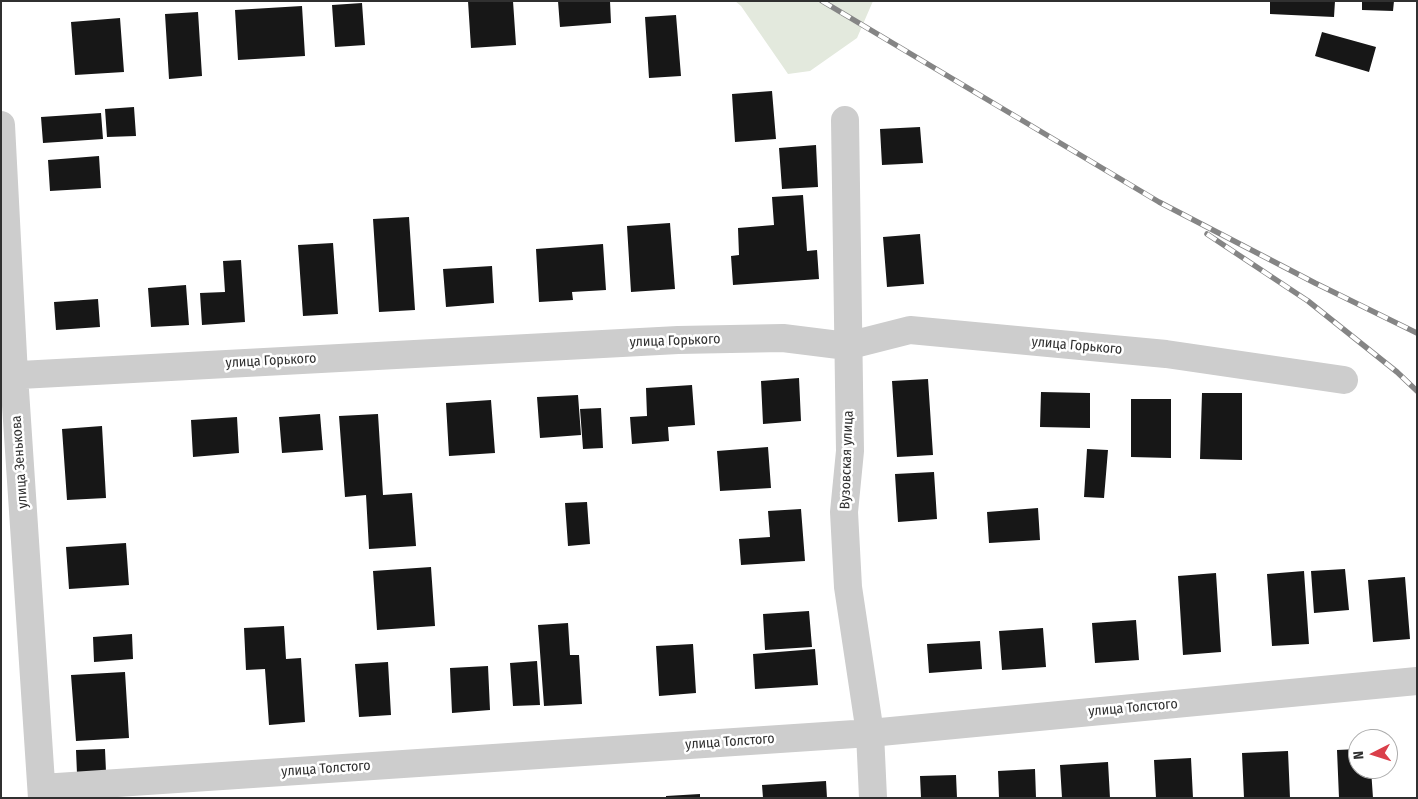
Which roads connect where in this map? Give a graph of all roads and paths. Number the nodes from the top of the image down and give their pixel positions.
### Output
1 (845, 120) dead end
2 (1, 125) edge
3 (847, 346) junction
4 (8, 375) edge
5 (1344, 380) dead end
6 (1417, 681) edge
7 (870, 733) junction
8 (42, 793) edge
9 (873, 798) edge

1 - 3 street, Вузовская улица
2 - 4 street, улица Зенькова
3 - 4 street, улица Горького
3 - 5 street, улица Горького
3 - 7 street, Вузовская улица
4 - 8 street, улица Зенькова
6 - 7 street, улица Толстого
7 - 8 street, улица Толстого
7 - 9 street, Вузовская улица

